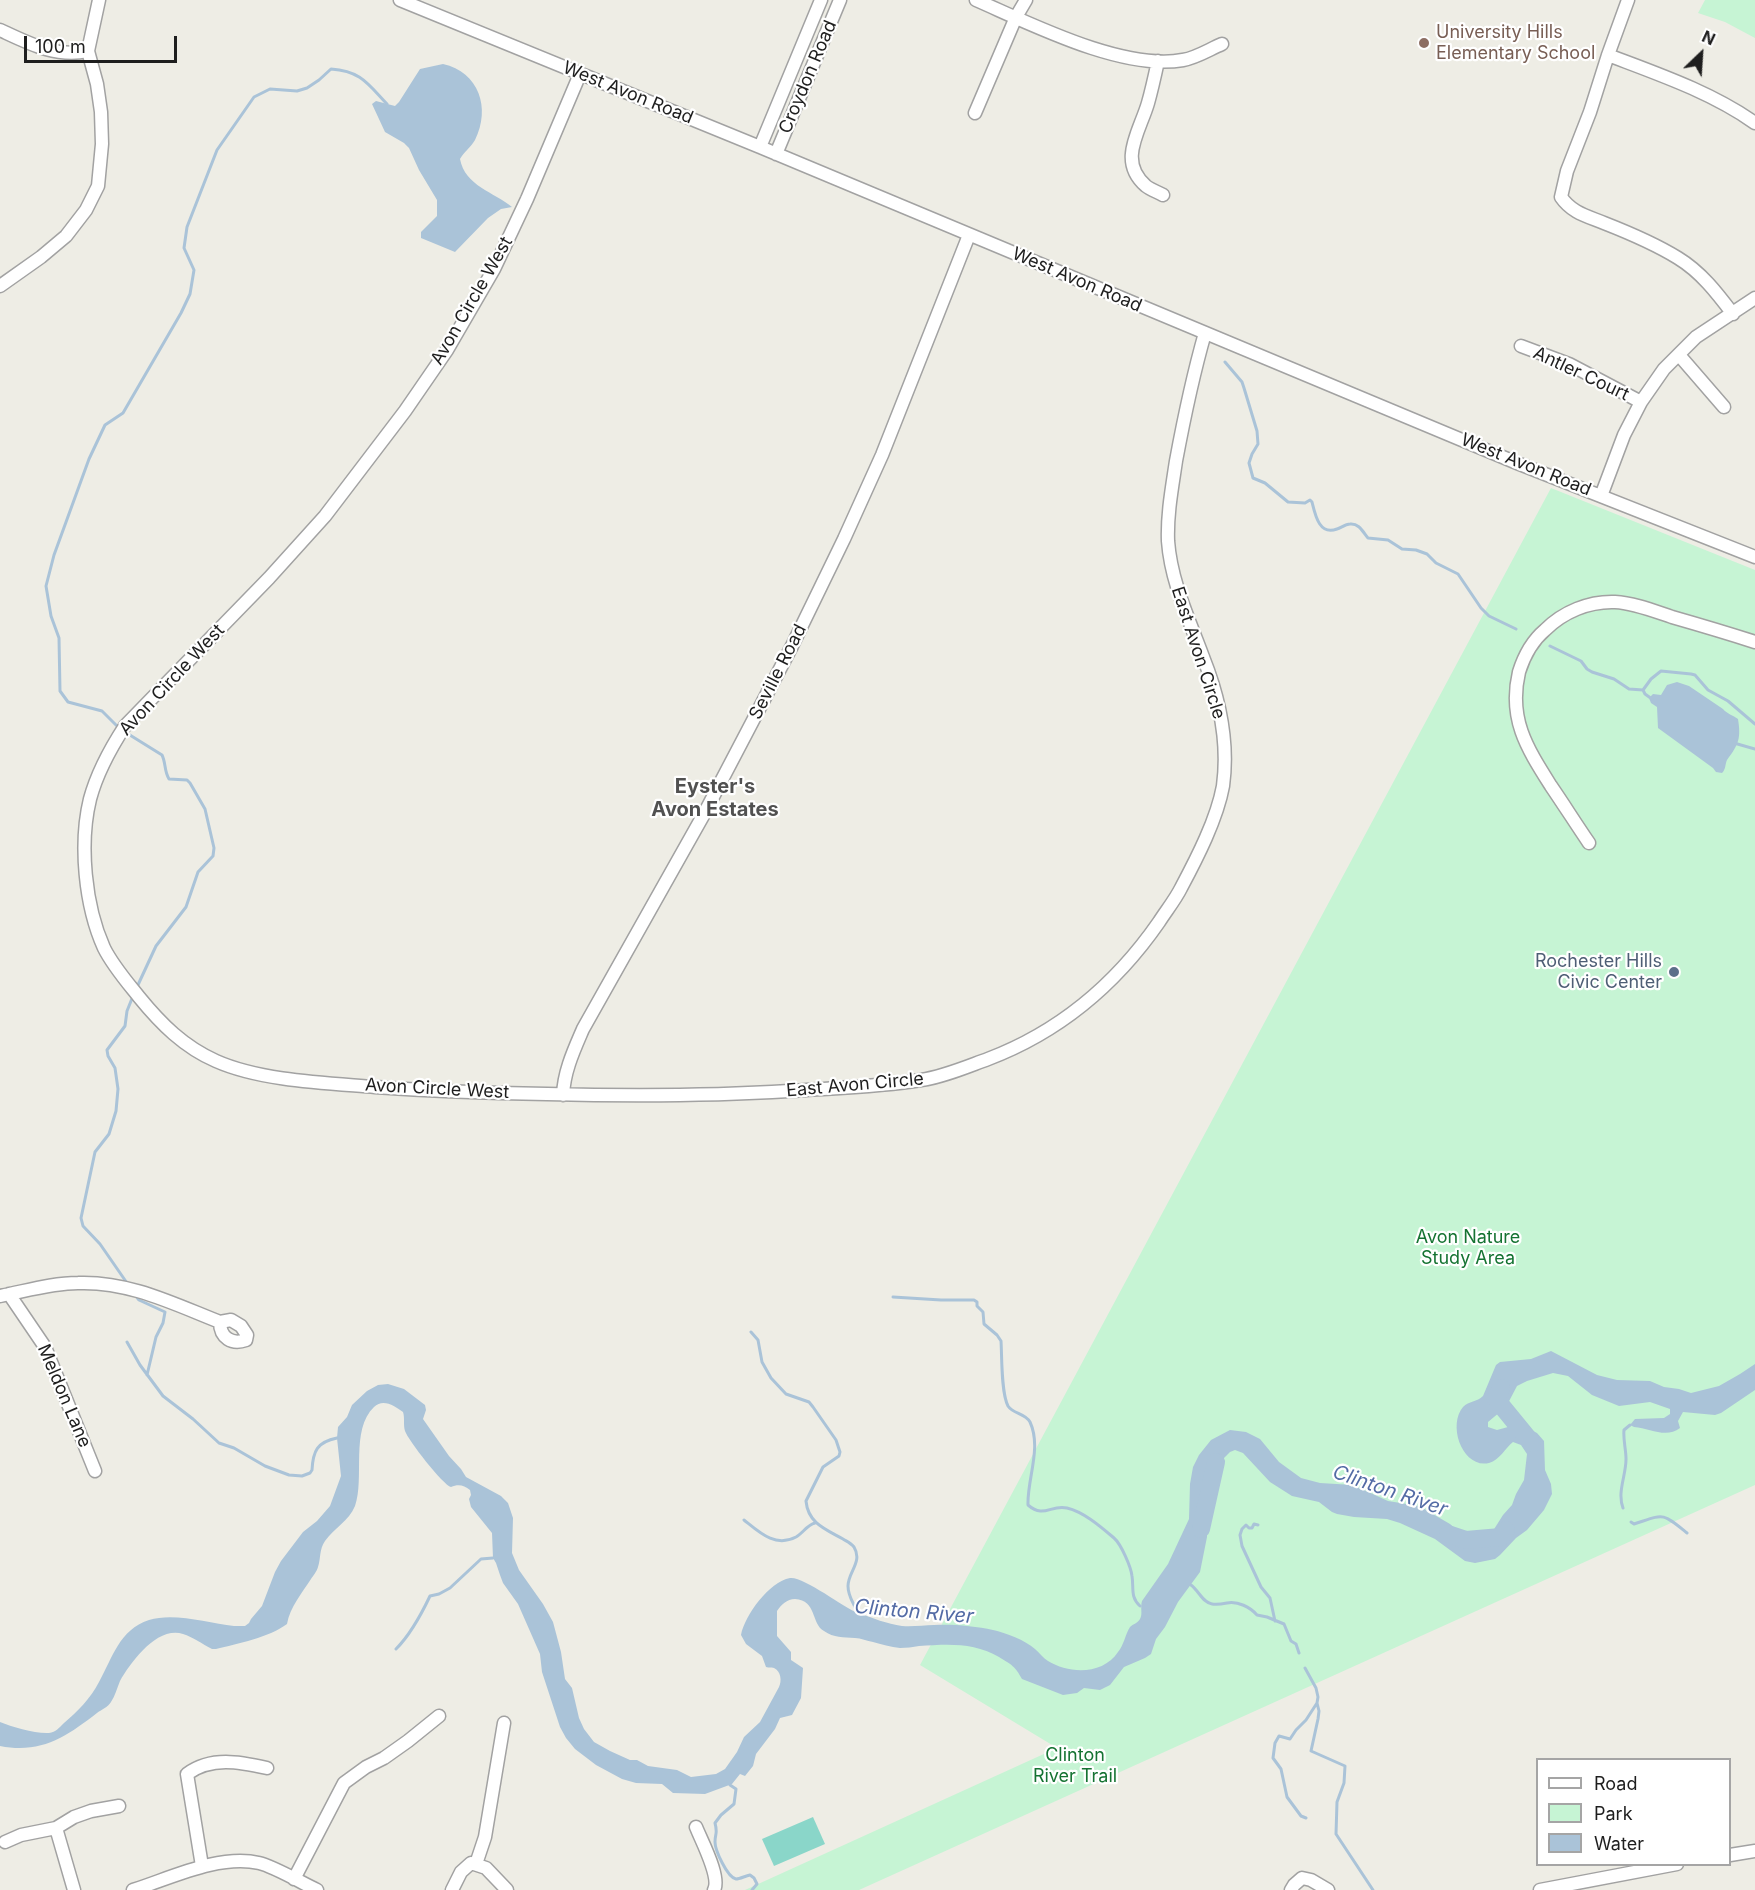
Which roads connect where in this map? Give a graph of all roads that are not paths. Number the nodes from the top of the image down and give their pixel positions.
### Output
1 (99, 0) edge
2 (400, 0) edge
3 (820, 0) edge
4 (840, 0) edge
5 (976, 0) edge
6 (1026, 0) edge
7 (1628, 0) edge
8 (1016, 17) junction
9 (0, 30) edge
10 (1221, 44) dead end
11 (88, 51) junction
12 (1608, 55) junction
13 (1158, 61) junction
14 (580, 74) junction
15 (975, 113) dead end
16 (1755, 123) edge
17 (760, 147) junction
18 (776, 154) junction
19 (1163, 195) dead end
20 (969, 235) junction
21 (0, 286) edge
22 (1755, 298) edge
23 (1733, 314) junction
24 (1205, 333) junction
25 (1521, 346) dead end
26 (1678, 355) junction
27 (1641, 402) junction
28 (1724, 407) dead end
29 (1601, 496) junction
30 (1755, 557) edge
31 (1755, 642) edge
32 (1588, 843) dead end
33 (563, 1095) junction
34 (5, 1295) edge
35 (220, 1322) dead end
36 (95, 1471) dead end
37 (440, 1716) dead end
38 (504, 1723) dead end
39 (267, 1768) dead end
40 (119, 1806) dead end
41 (696, 1827) dead end
42 (56, 1828) junction
43 (5, 1842) dead end
44 (1755, 1851) edge
45 (1731, 1855) edge
46 (476, 1864) junction
47 (202, 1866) junction
48 (1666, 1866) edge
49 (294, 1879) junction
50 (152, 1887) edge
51 (74, 1890) edge
52 (134, 1890) edge
53 (317, 1890) edge
54 (452, 1890) edge
55 (507, 1890) edge
56 (714, 1890) edge
57 (1291, 1890) edge
58 (1328, 1890) edge
59 (1540, 1890) edge

1 - 11 street
2 - 14 street, West Avon Road
3 - 17 street, Croydon Road
4 - 18 street, Croydon Road
5 - 8 street
6 - 8 street
7 - 12 street
8 - 13 street
8 - 15 street
9 - 11 street
10 - 13 street
11 - 21 street
12 - 16 street
12 - 23 street
13 - 19 street
14 - 17 street, West Avon Road
14 - 33 street, Avon Circle West
17 - 18 street, West Avon Road
18 - 20 street, West Avon Road
20 - 24 street, West Avon Road
20 - 33 street, Seville Road
22 - 23 street
23 - 26 street
24 - 29 street, West Avon Road
24 - 33 street, East Avon Circle
25 - 27 street, Antler Court
26 - 27 street
26 - 28 street
27 - 29 street
29 - 30 street, West Avon Road
31 - 32 street
34 - 35 street
34 - 36 street, Meldon Lane
37 - 49 street
38 - 46 street
39 - 47 street
40 - 42 street
41 - 56 street
42 - 43 street
42 - 51 street
44 - 45 street
46 - 54 street
46 - 55 street
47 - 49 street
47 - 50 street
48 - 59 street
49 - 53 street
50 - 52 street
57 - 58 street

